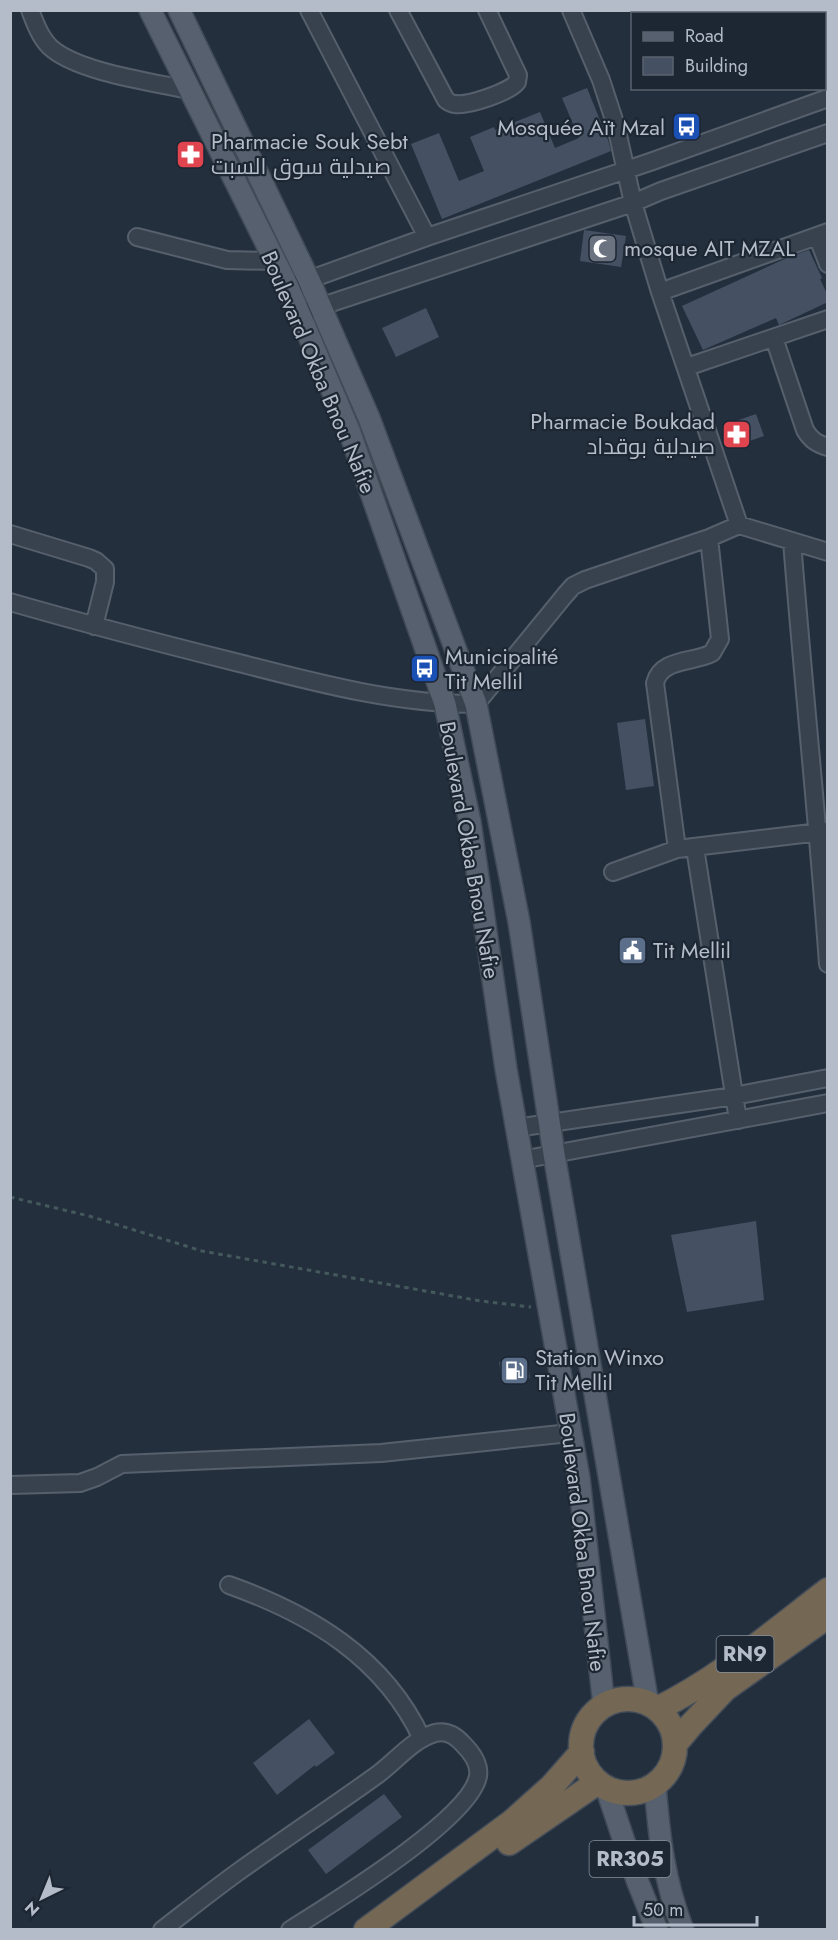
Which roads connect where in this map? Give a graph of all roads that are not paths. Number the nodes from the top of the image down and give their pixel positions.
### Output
1 (30, 10) edge
2 (150, 10) edge
3 (179, 10) edge
4 (309, 10) edge
5 (398, 10) edge
6 (487, 10) edge
7 (571, 10) edge
8 (189, 90) junction
9 (828, 98) edge
10 (828, 133) edge
11 (627, 170) junction
12 (633, 203) junction
13 (822, 234) edge
14 (137, 237) dead end
15 (427, 237) junction
16 (273, 261) junction
17 (828, 264) edge
18 (309, 280) junction
19 (288, 287) junction
20 (660, 292) junction
21 (320, 307) junction
22 (298, 314) junction
23 (828, 320) edge
24 (774, 338) junction
25 (687, 367) junction
26 (828, 447) edge
27 (739, 525) junction
28 (10, 534) edge
29 (709, 538) junction
30 (792, 541) junction
31 (828, 552) edge
32 (10, 602) edge
33 (94, 626) junction
34 (445, 704) junction
35 (476, 704) junction
36 (823, 832) edge
37 (695, 848) junction
38 (677, 849) junction
39 (613, 872) dead end
40 (828, 964) edge
41 (828, 1078) edge
42 (734, 1096) junction
43 (828, 1103) edge
44 (738, 1120) junction
45 (550, 1123) junction
46 (516, 1128) junction
47 (554, 1154) junction
48 (521, 1160) junction
49 (570, 1433) junction
50 (10, 1485) edge
51 (229, 1585) dead end
52 (828, 1590) edge
53 (828, 1616) edge
54 (604, 1706) junction
55 (652, 1706) junction
56 (422, 1738) junction
57 (675, 1744) junction
58 (582, 1752) junction
59 (602, 1784) junction
60 (655, 1785) junction
61 (162, 1929) edge
62 (290, 1929) edge
63 (366, 1929) edge
64 (393, 1929) edge
65 (657, 1929) edge
66 (684, 1929) edge

1 - 8 street
2 - 8 main road, Boulevard Okba Bnou Nafie
3 - 18 main road, Boulevard Okba Bnou Nafie
4 - 15 street
5 - 6 street
7 - 11 street
8 - 16 main road, Boulevard Okba Bnou Nafie
9 - 11 street
10 - 12 street
11 - 12 street
11 - 15 street
12 - 20 street
12 - 21 street
13 - 17 street
13 - 20 street
14 - 16 street
15 - 18 street
16 - 19 main road, Boulevard Okba Bnou Nafie
18 - 19 street
18 - 21 main road, Boulevard Okba Bnou Nafie
19 - 22 main road, Boulevard Okba Bnou Nafie
20 - 25 street
21 - 22 street
21 - 35 main road, Boulevard Okba Bnou Nafie
22 - 34 main road, Boulevard Okba Bnou Nafie
23 - 24 street
24 - 25 street
24 - 26 street
25 - 27 street
27 - 29 street
27 - 30 street
28 - 33 street
29 - 35 street
29 - 38 street
30 - 31 street
30 - 36 street
32 - 33 street
33 - 34 street
34 - 35 street
34 - 46 main road, Boulevard Okba Bnou Nafie
35 - 45 main road, Boulevard Okba Bnou Nafie
36 - 37 street
36 - 40 street
37 - 38 street
37 - 42 street
38 - 39 street
41 - 42 street
42 - 44 street
42 - 45 street
43 - 44 street
44 - 47 street
45 - 46 street
45 - 47 main road, Boulevard Okba Bnou Nafie
46 - 48 main road, Boulevard Okba Bnou Nafie
47 - 48 street
47 - 55 main road, Boulevard Okba Bnou Nafie
48 - 49 main road, Boulevard Okba Bnou Nafie
49 - 50 street
49 - 54 main road, Boulevard Okba Bnou Nafie
51 - 56 street
52 - 55 highway, RN9
53 - 57 highway, RN9
54 - 55 highway
54 - 58 highway
55 - 57 highway
56 - 61 street
56 - 62 street
57 - 60 highway, RN9
58 - 59 highway
58 - 63 highway
59 - 60 highway
59 - 64 highway
59 - 65 main road, RR305
60 - 66 main road, RR305

